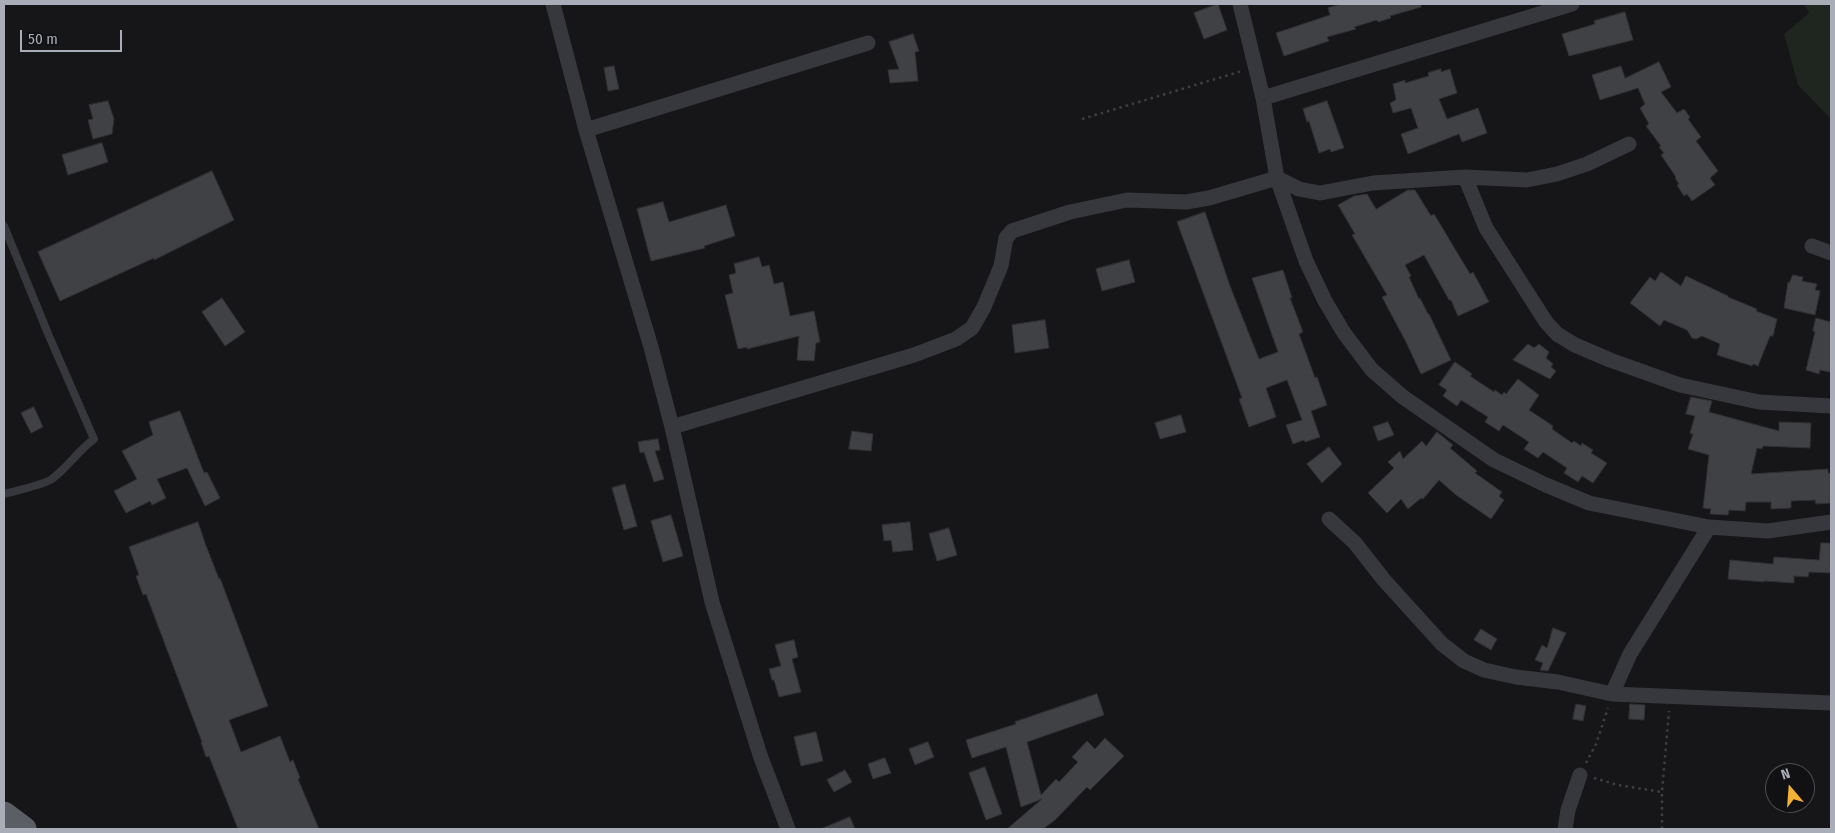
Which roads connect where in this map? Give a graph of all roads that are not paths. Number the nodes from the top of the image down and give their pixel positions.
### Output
1 (553, 4) edge
2 (1240, 4) edge
3 (1572, 4) edge
4 (868, 43) dead end
5 (1263, 98) junction
6 (586, 130) junction
7 (1629, 144) dead end
8 (1465, 177) junction
9 (1277, 178) junction
10 (4, 226) edge
11 (1812, 246) dead end
12 (1831, 253) edge
13 (1831, 406) edge
14 (672, 427) junction
15 (4, 494) edge
16 (1329, 519) dead end
17 (1831, 522) edge
18 (1709, 527) junction
19 (1612, 694) junction
20 (1831, 703) edge
21 (1580, 774) road end
22 (4, 814) edge
23 (24, 829) edge
24 (788, 829) edge
25 (1565, 829) edge

1 - 6 street
2 - 5 street
3 - 5 street
4 - 6 street
5 - 9 street
6 - 14 street
7 - 8 street
8 - 9 street
8 - 13 street
9 - 14 street
9 - 18 street
10 - 15 lane
11 - 12 street
14 - 24 street
16 - 19 street
17 - 18 street
18 - 19 street
19 - 20 street
21 - 25 street
22 - 23 highway

